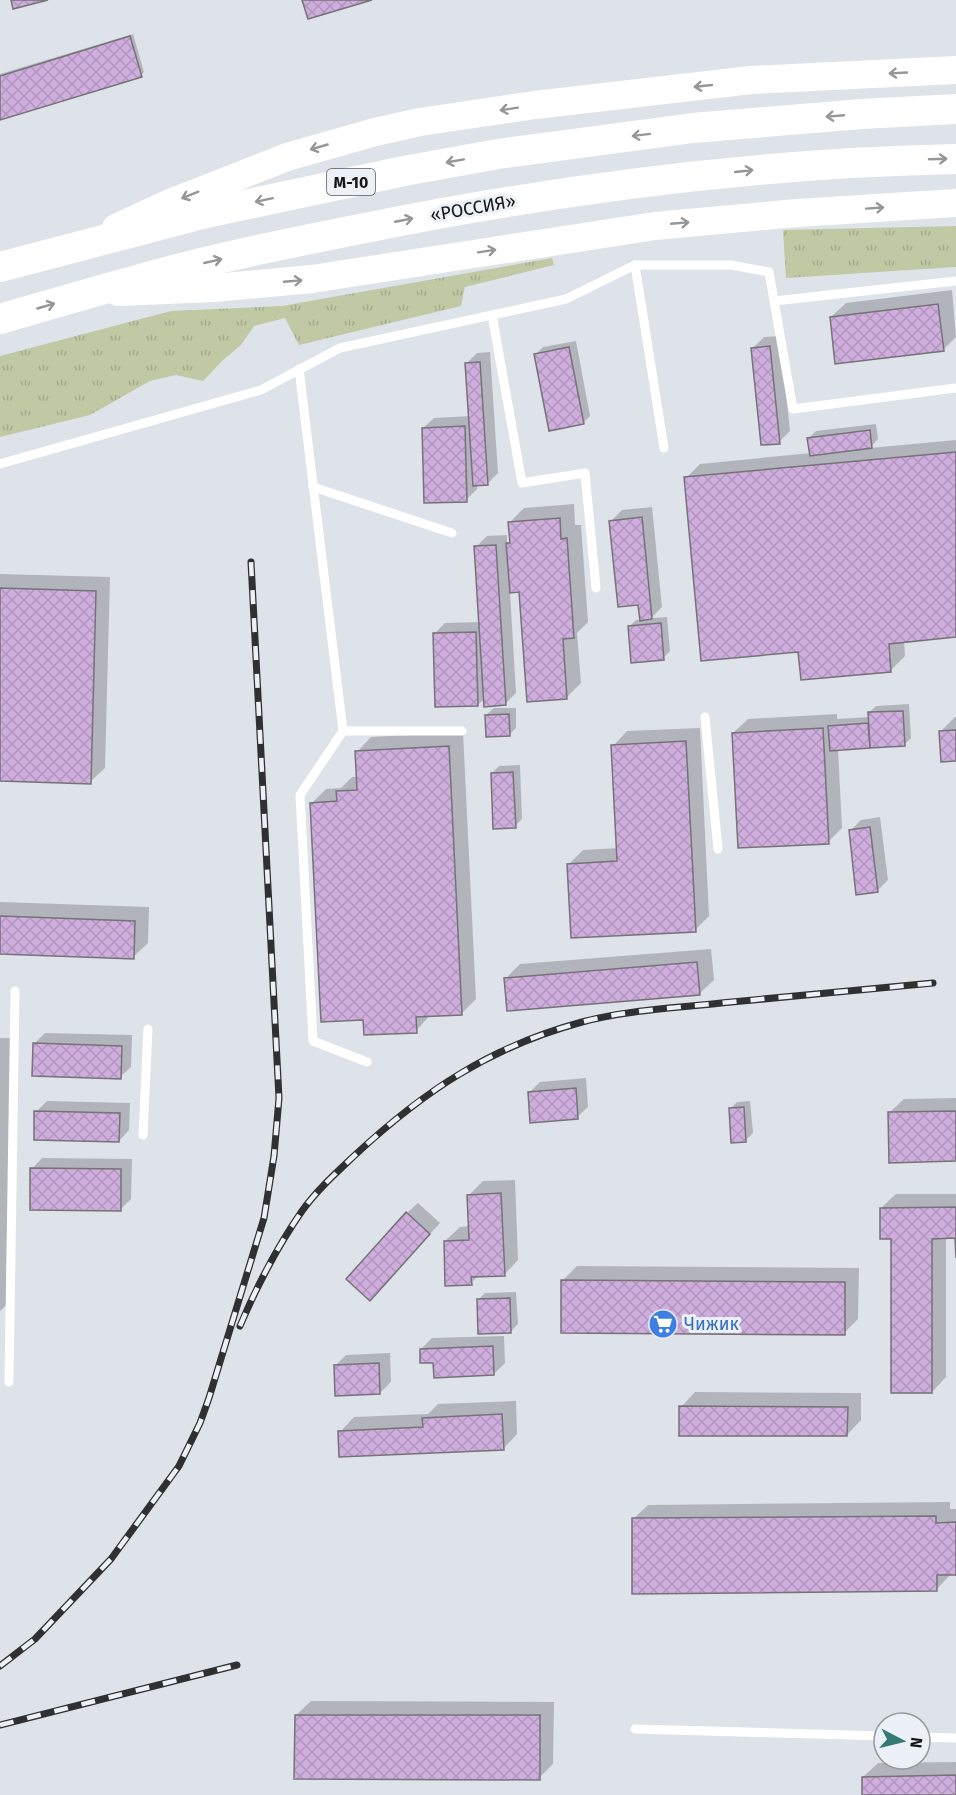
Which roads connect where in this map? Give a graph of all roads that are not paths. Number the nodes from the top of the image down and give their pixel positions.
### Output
1 (956, 70) edge
2 (956, 109) edge
3 (956, 159) edge
4 (956, 203) edge
5 (80, 245) junction
6 (635, 266) junction
7 (0, 267) edge
8 (956, 281) edge
9 (92, 293) junction
10 (774, 302) junction
11 (492, 315) junction
12 (0, 319) edge
13 (299, 369) junction
14 (956, 388) edge
15 (664, 448) dead end
16 (0, 464) edge
17 (313, 487) junction
18 (452, 533) dead end
19 (596, 588) dead end
20 (705, 717) dead end
21 (343, 731) junction
22 (462, 731) dead end
23 (718, 849) dead end
24 (15, 991) dead end
25 (148, 1029) dead end
26 (367, 1062) dead end
27 (143, 1135) dead end
28 (9, 1382) dead end
29 (635, 1729) dead end
30 (872, 1736) edge
31 (932, 1737) edge
32 (956, 1738) edge

1 -> 5 main road
2 -> 5 highway, М-10
9 -> 3 highway, «РОССИЯ»
9 -> 4 main road
5 - 7 highway, М-10
6 - 10 lane
6 - 11 lane
6 - 15 lane
8 - 10 lane
12 -> 9 highway, «РОССИЯ»
10 - 14 lane
11 - 13 lane
11 - 19 lane
13 - 16 lane
13 - 17 lane
17 - 18 lane
17 - 21 lane
20 - 23 lane
21 - 22 lane
21 - 26 lane
24 - 28 lane
25 - 27 lane
29 - 30 lane
31 - 32 lane

